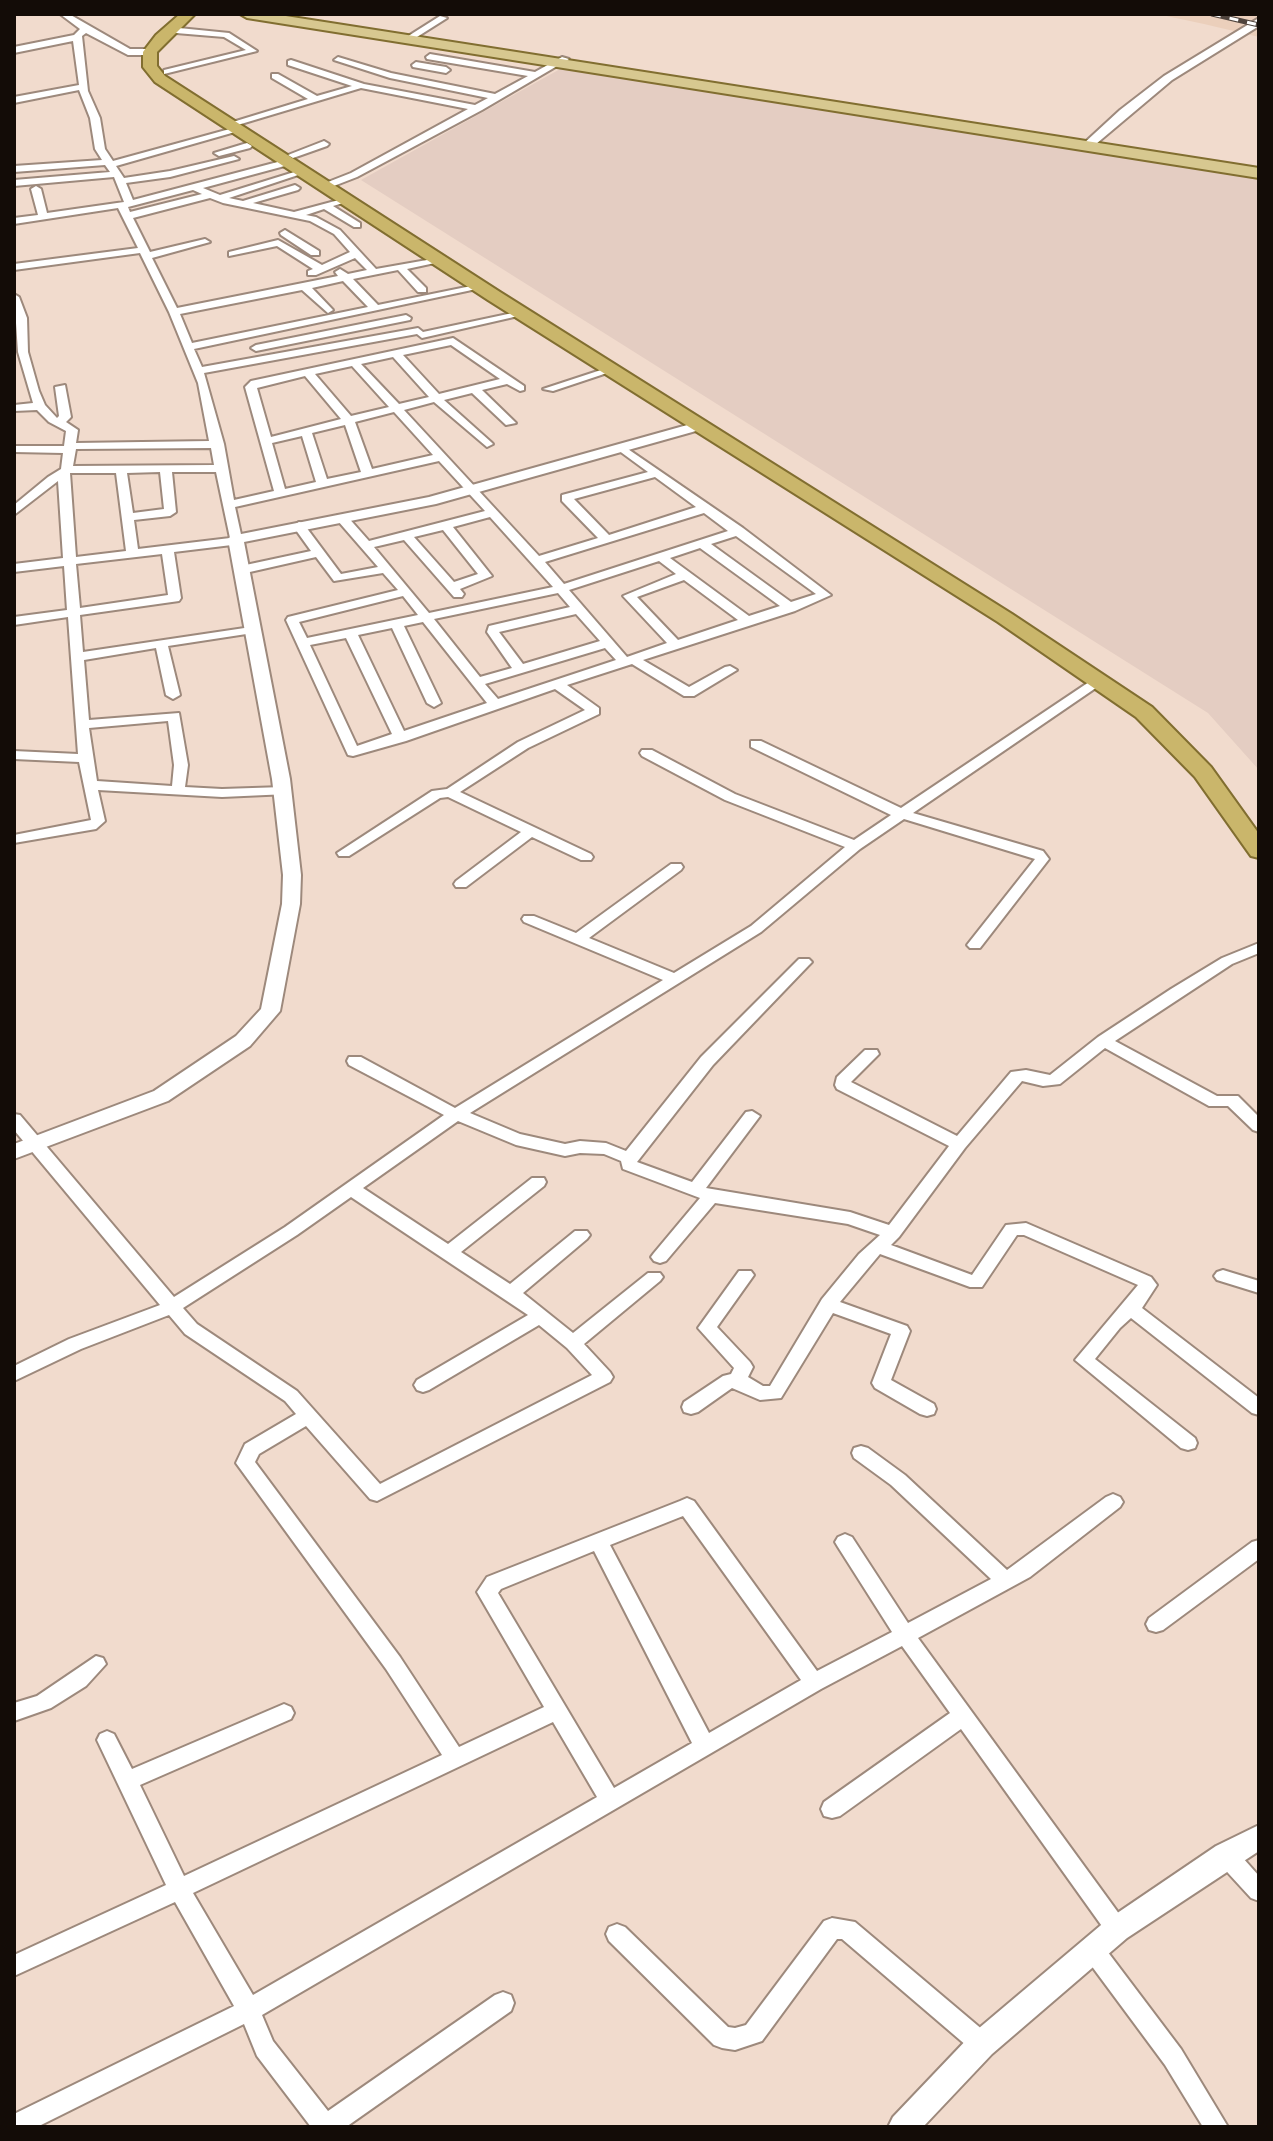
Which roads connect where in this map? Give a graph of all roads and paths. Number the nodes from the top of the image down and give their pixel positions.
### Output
1 (64, 14) edge
2 (201, 14) edge
3 (247, 14) edge
4 (280, 14) edge
5 (443, 18) dead end
6 (1259, 21) edge
7 (183, 23) edge
8 (81, 33) junction
9 (410, 38) junction
10 (14, 50) edge
11 (150, 52) junction
12 (490, 54) junction
13 (430, 57) dead end
14 (338, 60) dead end
15 (560, 62) junction
16 (291, 63) dead end
17 (416, 65) dead end
18 (475, 65) junction
19 (167, 72) junction
20 (460, 73) junction
21 (537, 75) junction
22 (275, 76) dead end
23 (521, 84) junction
24 (438, 85) junction
25 (362, 86) junction
26 (84, 87) junction
27 (498, 97) junction
28 (14, 100) edge
29 (317, 100) junction
30 (479, 108) junction
31 (237, 133) junction
32 (202, 140) junction
33 (324, 144) dead end
34 (1088, 144) junction
35 (218, 149) junction
36 (171, 153) junction
37 (234, 159) junction
38 (213, 164) junction
39 (1259, 166) edge
40 (129, 168) dead end
41 (14, 169) edge
42 (294, 169) junction
43 (114, 171) junction
44 (254, 171) junction
45 (1259, 173) edge
46 (170, 174) junction
47 (14, 183) edge
48 (193, 188) junction
49 (36, 189) dead end
50 (337, 190) junction
51 (273, 194) junction
52 (213, 197) junction
53 (243, 203) junction
54 (325, 206) junction
55 (126, 209) junction
56 (301, 213) junction
57 (43, 217) junction
58 (14, 221) edge
59 (357, 225) dead end
60 (285, 233) dead end
61 (205, 242) dead end
62 (145, 253) junction
63 (233, 254) dead end
64 (355, 254) junction
65 (440, 259) junction
66 (329, 266) junction
67 (14, 267) edge
68 (400, 267) junction
69 (374, 272) junction
70 (347, 277) junction
71 (304, 286) junction
72 (481, 287) junction
73 (422, 290) dead end
74 (279, 291) junction
75 (14, 297) edge
76 (394, 305) junction
77 (375, 308) junction
78 (328, 310) dead end
79 (174, 312) junction
80 (352, 313) junction
81 (522, 314) junction
82 (406, 318) junction
83 (310, 322) junction
84 (365, 326) junction
85 (269, 330) junction
86 (420, 333) junction
87 (323, 335) junction
88 (377, 339) junction
89 (280, 343) junction
90 (432, 346) junction
91 (188, 347) junction
92 (334, 348) junction
93 (396, 354) junction
94 (263, 355) junction
95 (290, 356) junction
96 (354, 362) junction
97 (611, 370) junction
98 (198, 371) junction
99 (308, 372) junction
100 (509, 380) junction
101 (61, 387) dead end
102 (520, 388) dead end
103 (474, 389) junction
104 (549, 389) dead end
105 (437, 399) junction
106 (40, 406) junction
107 (14, 408) edge
108 (396, 409) junction
109 (349, 421) junction
110 (58, 423) junction
111 (510, 423) dead end
112 (698, 426) junction
113 (306, 432) junction
114 (267, 441) junction
115 (218, 444) junction
116 (487, 444) dead end
117 (71, 448) junction
118 (622, 448) junction
119 (14, 449) edge
120 (441, 457) junction
121 (223, 468) junction
122 (121, 469) junction
123 (166, 469) junction
124 (65, 472) junction
125 (658, 473) junction
126 (368, 474) junction
127 (323, 484) junction
128 (471, 490) junction
129 (281, 494) junction
130 (229, 505) junction
131 (707, 508) junction
132 (14, 511) edge
133 (493, 513) junction
134 (128, 517) junction
135 (342, 518) junction
136 (299, 526) junction
137 (446, 526) junction
138 (739, 531) junction
139 (407, 536) junction
140 (606, 539) junction
141 (236, 540) junction
142 (701, 543) junction
143 (365, 546) junction
144 (168, 550) junction
145 (319, 553) junction
146 (133, 555) junction
147 (660, 556) junction
148 (537, 561) junction
149 (70, 564) junction
150 (14, 568) edge
151 (386, 569) junction
152 (241, 570) junction
153 (685, 575) junction
154 (452, 587) junction
155 (561, 589) junction
156 (406, 592) junction
157 (470, 607) junction
158 (791, 608) junction
159 (579, 609) junction
160 (75, 613) junction
161 (425, 616) junction
162 (14, 621) edge
163 (749, 622) junction
164 (396, 623) junction
165 (253, 629) junction
166 (350, 633) junction
167 (303, 643) junction
168 (608, 643) junction
169 (161, 644) junction
170 (677, 646) junction
171 (78, 657) junction
172 (631, 662) junction
173 (520, 670) junction
174 (730, 670) dead end
175 (1098, 680) junction
176 (477, 682) junction
177 (559, 686) junction
178 (173, 695) dead end
179 (434, 703) dead end
180 (496, 706) junction
181 (83, 725) junction
182 (401, 738) junction
183 (756, 744) dead end
184 (647, 753) dead end
185 (14, 755) edge
186 (85, 758) junction
187 (93, 785) junction
188 (178, 791) junction
189 (283, 791) junction
190 (450, 793) junction
191 (901, 814) junction
192 (1259, 822) edge
193 (531, 831) junction
194 (14, 839) edge
195 (855, 846) junction
196 (1259, 851) edge
197 (344, 853) dead end
198 (586, 857) dead end
199 (676, 867) dead end
200 (461, 884) dead end
201 (529, 919) dead end
202 (576, 940) junction
203 (975, 945) dead end
204 (1259, 948) edge
205 (804, 962) dead end
206 (675, 979) junction
207 (1104, 1041) junction
208 (871, 1054) dead end
209 (355, 1061) dead end
210 (457, 1114) junction
211 (752, 1116) dead end
212 (14, 1119) edge
213 (1259, 1126) edge
214 (35, 1143) junction
215 (959, 1144) junction
216 (14, 1152) edge
217 (629, 1158) junction
218 (538, 1182) dead end
219 (352, 1189) junction
220 (703, 1193) junction
221 (893, 1233) junction
222 (581, 1235) dead end
223 (879, 1247) junction
224 (449, 1252) junction
225 (660, 1257) dead end
226 (745, 1275) dead end
227 (1223, 1276) dead end
228 (654, 1277) dead end
229 (1259, 1287) edge
230 (511, 1293) junction
231 (828, 1304) junction
232 (172, 1307) junction
233 (1133, 1307) junction
234 (540, 1316) junction
235 (573, 1343) junction
236 (14, 1374) edge
237 (736, 1381) junction
238 (423, 1385) dead end
239 (691, 1407) dead end
240 (1259, 1408) edge
241 (927, 1409) dead end
242 (308, 1416) junction
243 (1188, 1443) dead end
244 (861, 1453) dead end
245 (1113, 1502) dead end
246 (598, 1540) junction
247 (845, 1542) dead end
248 (1259, 1548) edge
249 (1006, 1581) junction
250 (1156, 1624) dead end
251 (905, 1635) junction
252 (96, 1664) dead end
253 (814, 1683) junction
254 (556, 1711) junction
255 (14, 1712) edge
256 (284, 1713) dead end
257 (961, 1717) junction
258 (107, 1740) dead end
259 (705, 1747) junction
260 (455, 1758) junction
261 (127, 1781) junction
262 (611, 1801) junction
263 (832, 1809) dead end
264 (1259, 1837) edge
265 (1226, 1855) junction
266 (179, 1889) junction
267 (1259, 1891) edge
268 (1117, 1929) junction
269 (617, 1934) dead end
270 (1093, 1950) junction
271 (14, 1966) edge
272 (503, 2003) dead end
273 (249, 2010) junction
274 (982, 2044) junction
275 (14, 2126) edge
276 (326, 2127) edge
277 (903, 2127) edge
278 (1216, 2127) edge

1 - 8 street
2 - 7 highway
3 - 9 main road
4 - 9 main road
5 - 9 street
6 - 34 street
7 - 11 highway
7 - 19 highway
7 - 19 street
8 - 10 street
8 - 11 street
8 - 26 street
9 - 12 main road
9 - 15 main road
11 - 31 highway
12 - 15 main road
12 - 18 street
13 - 18 street
14 - 24 street
15 - 21 street
15 - 34 main road
16 - 25 street
17 - 20 street
18 - 20 street
18 - 21 street
19 - 31 highway
20 - 23 street
20 - 24 street
21 - 23 street
22 - 29 street
23 - 27 street
24 - 27 street
25 - 29 street
25 - 30 street
26 - 28 street
26 - 43 street
27 - 30 street
29 - 31 street
30 - 50 street
31 - 32 street
31 - 35 street
31 - 42 highway
32 - 35 street
32 - 36 street
33 - 42 street
34 - 39 main road
34 - 45 main road
35 - 36 street
35 - 37 street
35 - 38 street
36 - 40 street
36 - 43 street
37 - 38 street
37 - 44 street
38 - 46 street
41 - 43 street
42 - 44 street
42 - 50 highway
42 - 51 street
42 - 52 street
43 - 46 street
43 - 47 street
43 - 55 street
44 - 48 street
46 - 48 street
48 - 52 street
48 - 55 street
49 - 57 street
50 - 54 street
50 - 65 highway
50 - 192 highway
51 - 53 street
51 - 56 street
52 - 53 street
52 - 55 street
53 - 56 street
54 - 56 street
54 - 59 street
55 - 57 street
55 - 62 street
56 - 64 street
57 - 58 street
60 - 66 street
61 - 62 street
62 - 67 street
62 - 79 street
63 - 66 street
64 - 66 street
64 - 69 street
65 - 68 street
65 - 72 highway
66 - 70 street
66 - 74 street
68 - 69 street
68 - 73 street
69 - 70 street
70 - 71 street
70 - 77 street
71 - 74 street
71 - 78 street
72 - 76 street
72 - 81 highway
74 - 79 street
75 - 106 street
76 - 77 street
76 - 82 street
77 - 80 street
79 - 91 street
80 - 83 street
80 - 84 street
81 - 86 street
81 - 97 highway
82 - 84 street
82 - 86 street
83 - 85 street
83 - 87 street
84 - 87 street
84 - 88 street
85 - 89 street
85 - 91 street
86 - 88 street
86 - 90 street
87 - 89 street
87 - 92 street
88 - 92 street
89 - 94 street
89 - 95 street
90 - 93 street
90 - 100 street
91 - 98 street
92 - 95 street
93 - 96 street
93 - 105 street
94 - 95 street
94 - 98 street
96 - 99 street
96 - 108 street
97 - 104 street
97 - 112 highway
98 - 115 street
99 - 109 street
99 - 114 street
100 - 102 street
100 - 103 street
101 - 110 street
103 - 105 street
103 - 111 street
105 - 108 street
105 - 116 street
106 - 107 street
106 - 110 street
108 - 109 street
108 - 120 street
109 - 113 street
109 - 126 street
110 - 117 street
112 - 118 street
112 - 175 highway
113 - 114 street
113 - 127 street
114 - 129 street
115 - 117 street
115 - 121 street
117 - 119 street
117 - 124 street
118 - 125 street
118 - 128 street
120 - 126 street
120 - 128 street
121 - 123 street
121 - 130 street
122 - 123 street
122 - 124 street
122 - 134 street
123 - 134 street
124 - 132 street
124 - 149 street
125 - 131 street
125 - 140 street
126 - 127 street
127 - 129 street
128 - 133 street
128 - 135 street
129 - 130 street
130 - 141 street
131 - 138 street
131 - 140 street
133 - 137 street
133 - 148 street
134 - 146 street
135 - 136 street
135 - 143 street
136 - 141 street
136 - 145 street
137 - 139 street
137 - 154 street
138 - 142 street
138 - 158 street
139 - 143 street
139 - 154 street
140 - 148 street
141 - 144 street
141 - 152 street
142 - 147 street
142 - 158 street
143 - 151 street
144 - 146 street
144 - 160 street
145 - 151 street
145 - 152 street
146 - 149 street
147 - 153 street
147 - 155 street
148 - 155 street
149 - 150 street
149 - 160 street
151 - 156 street
152 - 165 street
153 - 163 street
153 - 170 street
154 - 157 street
155 - 157 street
155 - 159 street
156 - 161 street
156 - 167 street
157 - 161 street
158 - 163 street
159 - 168 street
159 - 173 street
160 - 162 street
160 - 171 street
161 - 164 street
161 - 176 street
163 - 170 street
164 - 166 street
164 - 179 street
165 - 169 street
165 - 189 street
166 - 167 street
166 - 182 street
167 - 182 street
168 - 172 street
168 - 173 street
169 - 171 street
169 - 178 street
170 - 172 street
171 - 181 street
172 - 174 street
172 - 177 street
173 - 176 street
175 - 191 street
175 - 196 highway
176 - 180 street
177 - 180 street
177 - 190 street
180 - 182 street
181 - 186 street
181 - 188 street
183 - 191 street
184 - 195 street
185 - 186 street
186 - 187 street
187 - 188 street
187 - 194 street
188 - 189 street
189 - 214 street
190 - 193 street
190 - 197 street
191 - 195 street
191 - 203 street
193 - 198 street
193 - 200 street
195 - 206 street
199 - 202 street
201 - 202 street
202 - 206 street
204 - 207 street
205 - 217 street
206 - 210 street
207 - 213 street
207 - 215 street
208 - 215 street
209 - 210 street
210 - 217 street
210 - 219 street
211 - 220 street
212 - 214 street
214 - 216 street
214 - 232 street
215 - 221 street
217 - 220 street
218 - 224 street
219 - 224 street
219 - 232 street
220 - 221 street
220 - 225 street
221 - 223 street
222 - 230 street
223 - 231 street
223 - 233 street
224 - 230 street
226 - 237 street
227 - 229 street
228 - 235 street
230 - 234 street
231 - 237 street
231 - 241 street
232 - 236 street
232 - 242 street
233 - 240 street
233 - 243 street
234 - 235 street
234 - 238 street
235 - 242 street
237 - 239 street
242 - 260 street
244 - 249 street
245 - 249 street
246 - 253 street
246 - 254 street
246 - 259 street
247 - 251 street
248 - 250 street
249 - 251 street
251 - 253 street
251 - 257 street
252 - 255 street
253 - 259 street
254 - 260 street
254 - 262 street
256 - 261 street
257 - 263 street
257 - 268 street
258 - 261 street
259 - 262 street
260 - 266 street
261 - 266 street
262 - 273 street
264 - 265 street
265 - 267 street
265 - 268 street
266 - 271 street
266 - 273 street
268 - 270 street
269 - 274 street
270 - 274 street
270 - 278 street
272 - 276 street
273 - 275 street
273 - 276 street
274 - 277 street

